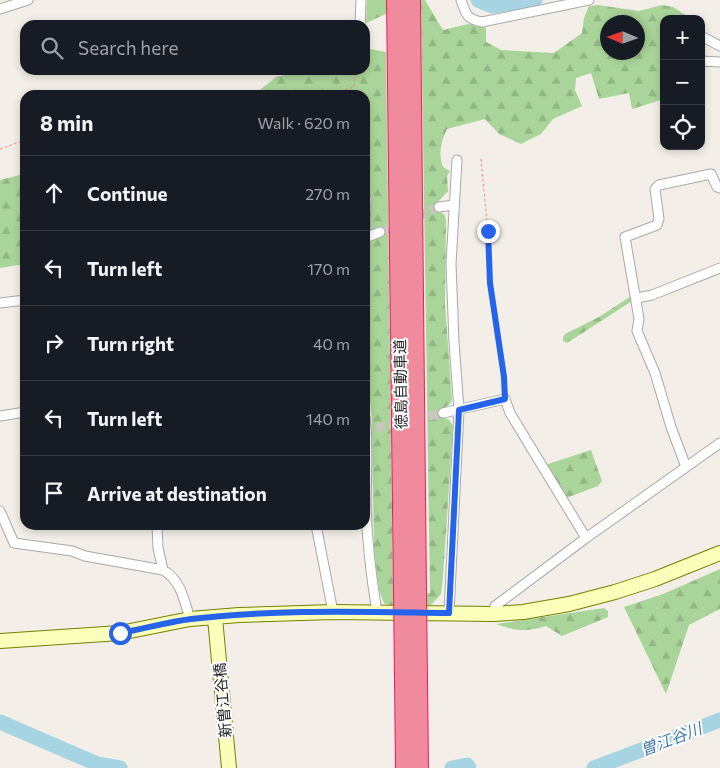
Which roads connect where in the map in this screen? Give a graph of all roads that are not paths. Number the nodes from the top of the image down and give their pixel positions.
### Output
1 (28, 0) edge
2 (361, 0) edge
3 (396, 0) edge
4 (411, 0) edge
5 (461, 0) edge
6 (589, 0) edge
7 (0, 8) edge
8 (360, 20) edge
9 (705, 38) edge
10 (720, 46) edge
11 (705, 60) edge
12 (720, 62) edge
13 (457, 160) dead end
14 (720, 188) edge
15 (454, 205) junction
16 (440, 207) tunnel mouth
17 (380, 232) tunnel mouth
18 (370, 236) edge
19 (720, 268) edge
20 (637, 298) junction
21 (20, 301) edge
22 (0, 303) edge
23 (459, 410) junction
24 (20, 413) edge
25 (443, 413) tunnel mouth
26 (0, 416) edge
27 (370, 426) edge
28 (720, 443) edge
29 (370, 455) edge
30 (686, 466) junction
31 (0, 511) edge
32 (157, 530) edge
33 (317, 530) edge
34 (367, 530) edge
35 (586, 538) junction
36 (720, 553) edge
37 (162, 570) junction
38 (410, 592) junction
39 (333, 612) junction
40 (377, 612) junction
41 (449, 613) junction
42 (492, 614) junction
43 (215, 618) junction
44 (190, 619) junction
45 (0, 641) edge
46 (229, 768) edge
47 (405, 768) edge
48 (419, 768) edge

1 - 7 street
2 - 8 street
3 - 38 highway, 徳島自動車道
4 - 38 highway, 徳島自動車道
5 - 6 street
9 - 10 street
11 - 12 street
13 - 15 street
14 - 20 street
15 - 16 street
15 - 23 street
17 - 18 street
19 - 20 street
20 - 30 street
21 - 22 street
23 - 25 street
23 - 35 street
23 - 41 street
24 - 26 street
27 - 29 street
28 - 30 street
30 - 35 street
31 - 37 street
32 - 37 street
33 - 39 street
34 - 40 street
35 - 42 street
36 - 42 street
37 - 44 street
38 - 47 highway, 徳島自動車道, bridge
38 - 48 highway, 徳島自動車道, bridge
39 - 40 street
39 - 43 street
40 - 41 street
41 - 42 street
43 - 44 street
43 - 46 street, 新曽江谷橋
44 - 45 street

